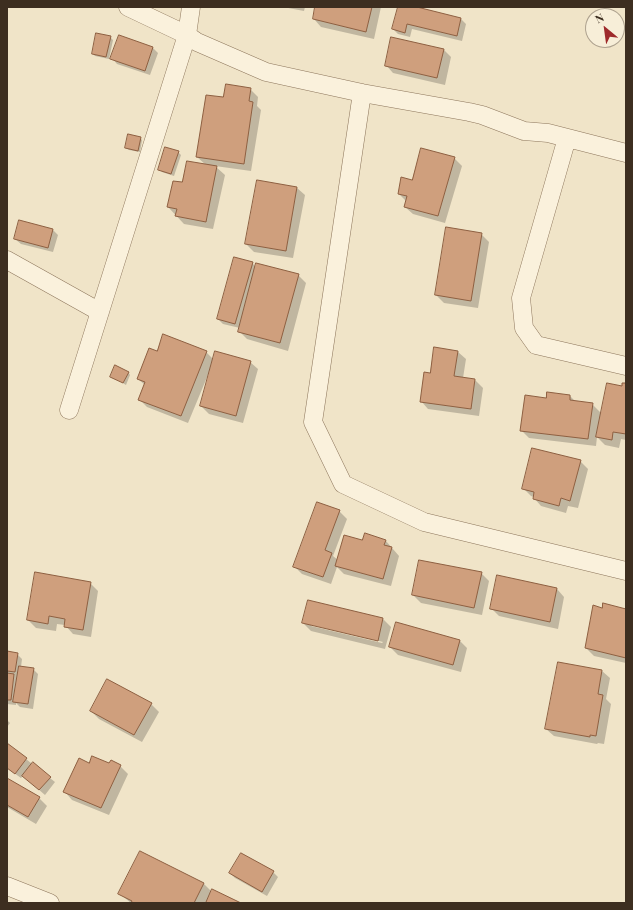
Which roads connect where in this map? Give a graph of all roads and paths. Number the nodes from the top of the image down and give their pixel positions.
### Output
1 (128, 7) edge
2 (191, 7) edge
3 (187, 35) junction
4 (362, 93) junction
5 (567, 138) junction
6 (626, 153) edge
7 (7, 260) edge
8 (100, 312) junction
9 (626, 366) edge
10 (68, 410) dead end
11 (626, 571) edge
12 (7, 886) edge
13 (50, 903) edge

1 - 3 street
2 - 3 street
3 - 4 street
3 - 8 street
4 - 5 street
4 - 11 street
5 - 6 street
5 - 9 street
7 - 8 street
8 - 10 street
12 - 13 street

